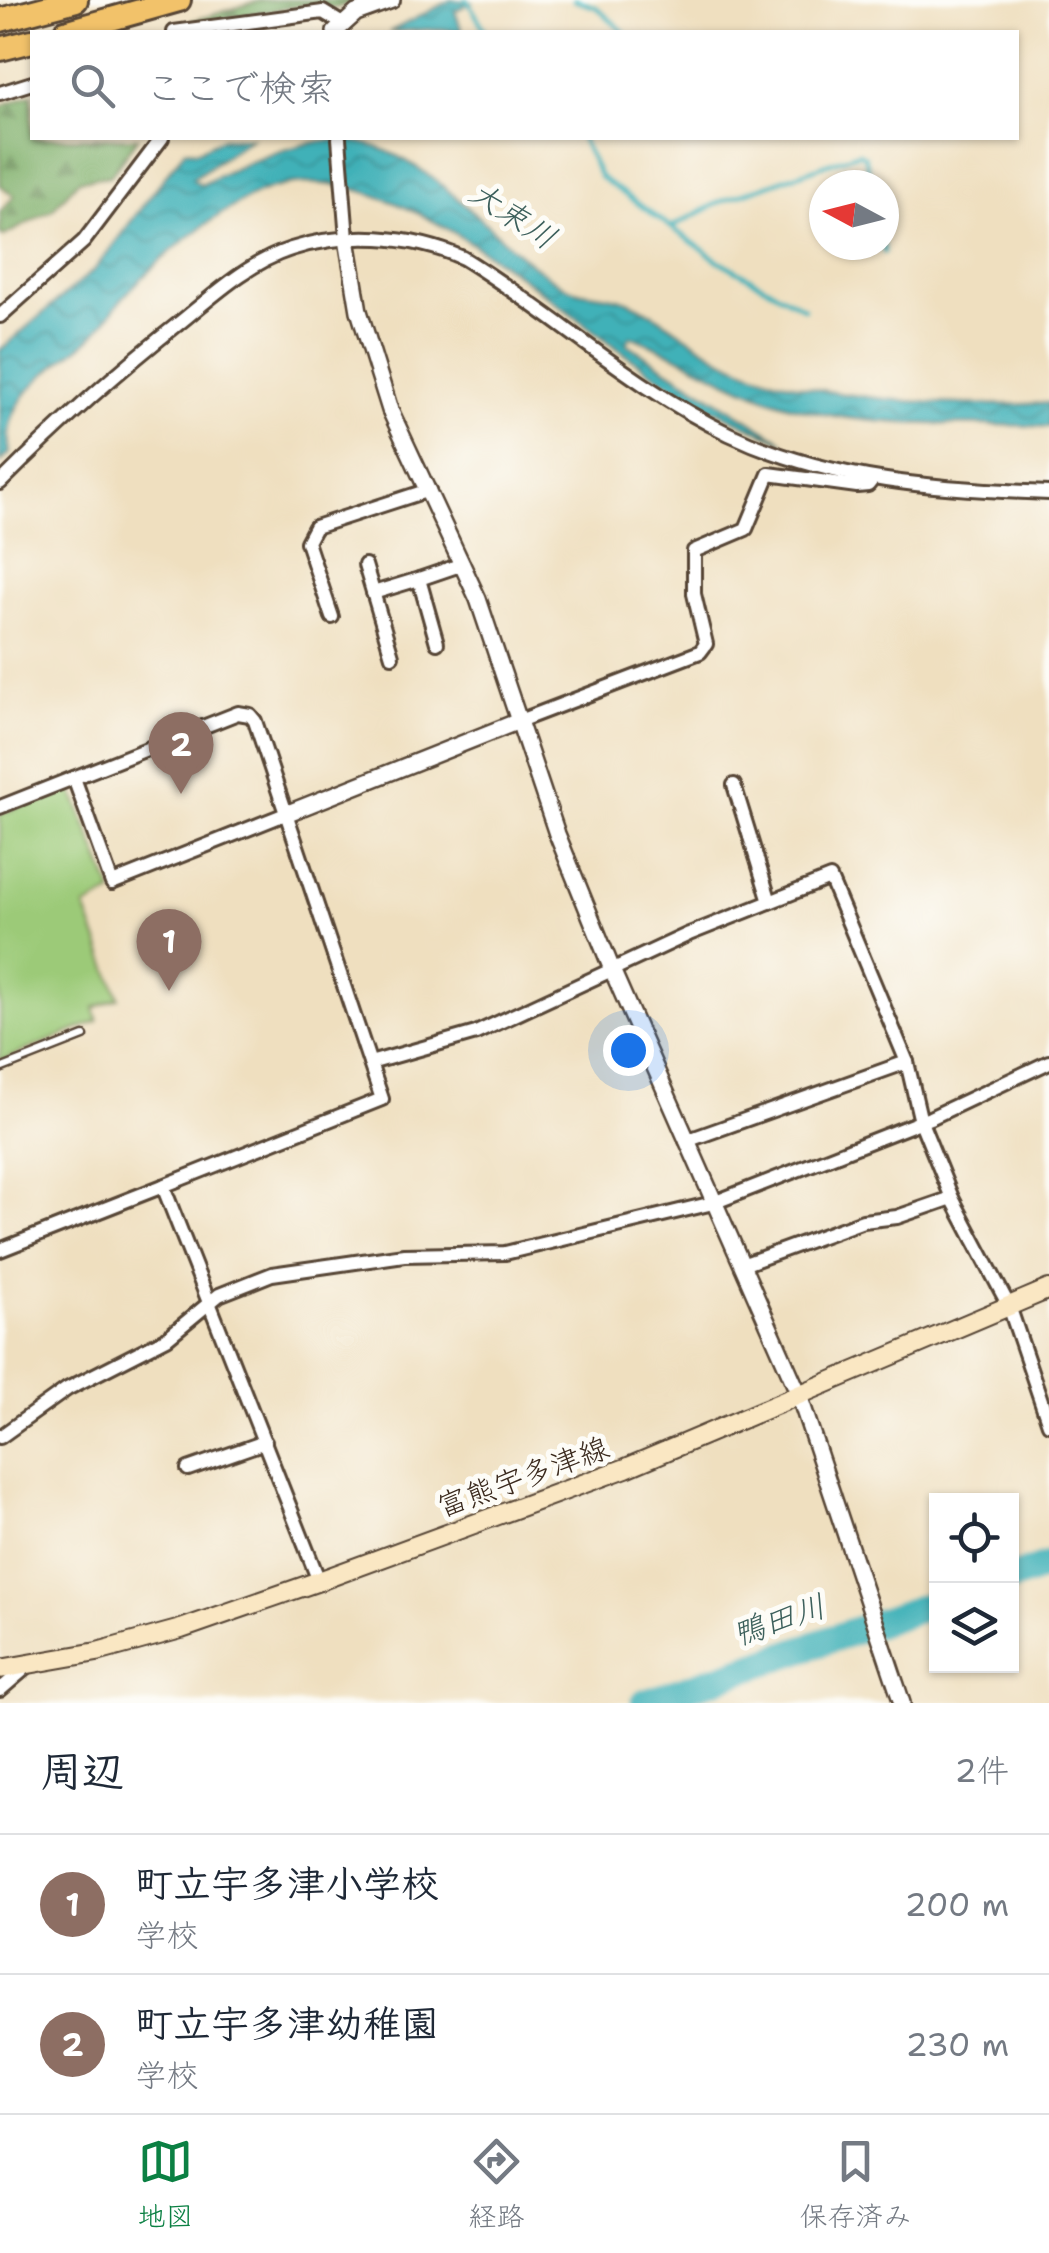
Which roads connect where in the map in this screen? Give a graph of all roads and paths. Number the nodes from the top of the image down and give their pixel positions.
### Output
1 (76, 0) edge
2 (179, 0) edge
3 (392, 0) edge
4 (0, 20) edge
5 (338, 28) edge
6 (72, 30) edge
7 (189, 30) edge
8 (30, 42) edge
9 (0, 50) edge
10 (30, 84) edge
11 (0, 93) edge
12 (160, 140) edge
13 (339, 140) edge
14 (346, 235) junction
15 (0, 316) edge
16 (872, 480) junction
17 (0, 483) edge
18 (429, 490) junction
19 (1049, 493) edge
20 (365, 564) dead end
21 (464, 564) junction
22 (419, 580) junction
23 (374, 593) junction
24 (332, 617) dead end
25 (437, 643) dead end
26 (392, 656) dead end
27 (519, 721) junction
28 (74, 778) junction
29 (734, 786) dead end
30 (0, 807) edge
31 (288, 813) junction
32 (770, 902) junction
33 (613, 972) junction
34 (84, 1036) dead end
35 (370, 1062) junction
36 (906, 1062) junction
37 (1049, 1062) edge
38 (0, 1069) edge
39 (921, 1122) junction
40 (686, 1142) junction
41 (163, 1186) junction
42 (952, 1198) junction
43 (713, 1203) junction
44 (0, 1250) edge
45 (744, 1264) junction
46 (1049, 1289) edge
47 (210, 1301) junction
48 (1008, 1306) junction
49 (798, 1392) junction
50 (1049, 1424) edge
51 (0, 1437) edge
52 (265, 1442) junction
53 (188, 1469) dead end
54 (319, 1581) junction
55 (30, 1665) junction
56 (0, 1669) edge
57 (0, 1690) edge
58 (902, 1703) edge

1 - 4 highway
2 - 6 highway
3 - 5 street
5 - 7 street
8 - 9 highway
10 - 11 street
12 - 15 street
13 - 14 street
14 - 16 street
14 - 17 street
14 - 18 street
16 - 19 street
16 - 27 street
18 - 21 street
18 - 24 street
20 - 23 street
21 - 22 street
21 - 27 street
22 - 23 street
22 - 25 street
23 - 26 street
27 - 31 street
27 - 33 street
28 - 30 street
28 - 31 street
28 - 31 street
29 - 32 street
31 - 35 street
32 - 33 street
32 - 36 street
33 - 35 street
33 - 40 street
34 - 38 lane
35 - 41 street
36 - 39 street
36 - 40 street
37 - 39 street
39 - 42 street
39 - 43 street
40 - 43 street
41 - 44 street
41 - 47 street
42 - 45 street
42 - 48 street
43 - 45 street
43 - 47 street
45 - 49 street
46 - 48 main road, 富熊宇多津線
47 - 51 street
47 - 52 street
48 - 49 main road, 富熊宇多津線
48 - 50 street
49 - 54 main road, 富熊宇多津線
49 - 58 street
52 - 53 street
52 - 54 street
54 - 55 main road, 富熊宇多津線
55 - 56 main road, 富熊宇多津線
55 - 57 street

